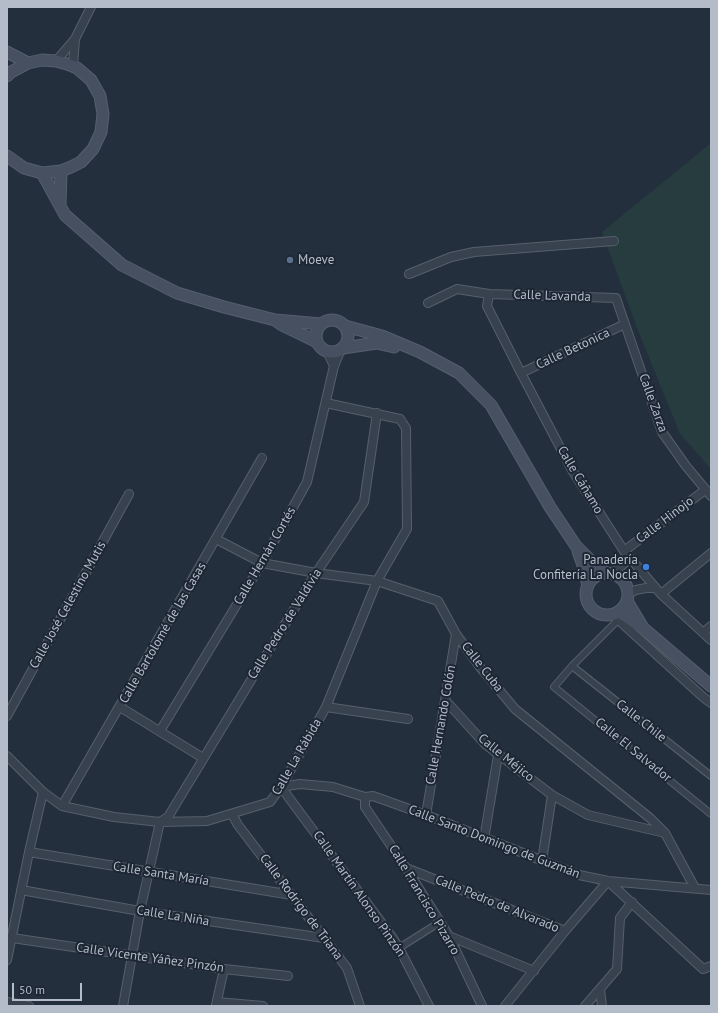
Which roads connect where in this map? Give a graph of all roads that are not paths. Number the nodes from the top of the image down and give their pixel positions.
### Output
1 (90, 7) edge
2 (75, 39) junction
3 (7, 52) edge
4 (56, 60) junction
5 (28, 63) junction
6 (73, 66) junction
7 (7, 76) edge
8 (7, 156) edge
9 (61, 171) junction
10 (42, 172) junction
11 (60, 204) junction
12 (614, 241) dead end
13 (410, 274) dead end
14 (489, 294) junction
15 (616, 298) joint
16 (428, 302) dead end
17 (275, 320) junction
18 (321, 324) junction
19 (625, 324) junction
20 (345, 326) junction
21 (317, 342) junction
22 (342, 348) junction
23 (327, 351) junction
24 (420, 352) junction
25 (334, 366) junction
26 (521, 374) junction
27 (326, 403) junction
28 (377, 413) junction
29 (262, 458) dead end
30 (705, 490) junction
31 (129, 494) dead end
32 (711, 496) edge
33 (216, 540) junction
34 (576, 546) junction
35 (626, 553) junction
36 (711, 553) edge
37 (262, 563) junction
38 (316, 573) junction
39 (609, 574) junction
40 (378, 581) junction
41 (588, 586) junction
42 (658, 591) junction
43 (627, 597) junction
44 (617, 615) junction
45 (711, 626) edge
46 (643, 628) junction
47 (703, 633) junction
48 (456, 634) junction
49 (711, 640) edge
50 (572, 666) junction
51 (711, 686) edge
52 (446, 700) junction
53 (711, 703) edge
54 (120, 707) junction
55 (326, 707) junction
56 (7, 716) edge
57 (408, 719) dead end
58 (160, 731) junction
59 (498, 755) junction
60 (7, 758) edge
61 (203, 758) junction
62 (711, 776) edge
63 (281, 788) junction
64 (43, 792) junction
65 (552, 795) junction
66 (365, 797) junction
67 (62, 806) junction
68 (232, 814) junction
69 (711, 814) edge
70 (426, 815) junction
71 (160, 822) junction
72 (665, 833) junction
73 (484, 839) junction
74 (29, 852) junction
75 (542, 861) junction
76 (406, 868) junction
77 (150, 872) junction
78 (608, 881) junction
79 (695, 888) junction
80 (21, 890) junction
81 (711, 890) edge
82 (292, 895) junction
83 (632, 902) junction
84 (140, 911) junction
85 (440, 922) junction
86 (565, 931) junction
87 (449, 936) junction
88 (12, 938) junction
89 (324, 938) junction
90 (400, 948) junction
91 (132, 956) junction
92 (7, 960) edge
93 (711, 966) edge
94 (224, 969) junction
95 (534, 971) junction
96 (288, 976) dead end
97 (600, 989) junction
98 (7, 1002) edge
99 (216, 1004) edge
100 (29, 1006) edge
101 (123, 1006) edge
102 (263, 1006) edge
103 (360, 1006) edge
104 (429, 1006) edge
105 (482, 1006) edge
106 (505, 1006) edge
107 (585, 1006) edge
108 (602, 1006) edge

1 - 2 street
2 - 4 street
2 - 6 street
3 - 5 main road
4 - 5 main road
4 - 6 main road
5 - 7 main road
6 - 9 main road
8 - 10 main road
9 - 10 main road
9 - 11 main road
10 - 11 main road
11 - 17 main road
12 - 13 street
14 - 15 street, Calle Lavanda
14 - 16 street, Calle Lavanda
14 - 26 street, Calle Cáñamo
15 - 19 street, Calle Zarza
17 - 18 main road
17 - 21 main road
18 - 20 main road
18 - 21 main road
19 - 26 street, Calle Betonica
19 - 30 street, Calle Zarza
20 - 22 main road
20 - 24 main road
21 - 23 main road
22 - 23 main road
22 - 24 main road
22 - 25 street, Calle Hernán Cortés
23 - 25 street
24 - 34 main road
25 - 27 street, Calle Hernán Cortés
26 - 35 street, Calle Cáñamo
27 - 28 street, Calle La Rábida
27 - 37 street, Calle Hernán Cortés
28 - 38 street, Calle Pedro de Valdivia
28 - 40 street, Calle La Rábida
29 - 33 street, Calle Bartolomé de las Casas
30 - 32 street, Calle Zarza
30 - 35 street, Calle Hinojo
31 - 56 street, Calle José Celestino Mutis
33 - 37 street, Calle Cuba
33 - 54 street, Calle Bartolomé de las Casas
34 - 39 main road
34 - 41 main road
35 - 39 street, Calle Hinojo
35 - 42 street, Calle Cáñamo
36 - 42 street
37 - 38 street, Calle Cuba
37 - 58 street, Calle Hernán Cortés
38 - 40 street, Calle Cuba
38 - 61 street, Calle Pedro de Valdivia
39 - 41 main road
39 - 43 main road
40 - 48 street, Calle Cuba
40 - 55 street, Calle La Rábida
41 - 44 main road
42 - 43 street
42 - 47 street, Calle Cáñamo
43 - 44 main road
43 - 46 main road
44 - 46 main road
44 - 50 street
44 - 53 street
45 - 47 street
46 - 51 main road
47 - 49 street, Calle Cáñamo
48 - 52 street, Calle Hernando Colón
48 - 72 street, Calle Cuba
50 - 62 street, Calle Chile
50 - 69 street, Calle El Salvador
52 - 59 street, Calle Méjico
52 - 70 street, Calle Hernando Colón
54 - 58 street
54 - 67 street, Calle Bartolomé de las Casas
55 - 57 street
55 - 63 street, Calle La Rábida
58 - 61 street
59 - 65 street, Calle Méjico
59 - 73 street
60 - 64 street
61 - 71 street, Calle Pedro de Valdivia
63 - 66 street, Calle Santo Domingo de Guzmán
63 - 68 street, Calle La Rábida
63 - 90 street, Calle Martín Alonso Pinzón
64 - 67 street
64 - 74 street
65 - 72 street, Calle Méjico
65 - 75 street
66 - 70 street, Calle Santo Domingo de Guzmán
66 - 76 street, Calle Francisco Pizarro
67 - 71 street, Calle La Rábida
68 - 71 street, Calle La Rábida
68 - 82 street, Calle Rodrigo de Triana
70 - 73 street, Calle Santo Domingo de Guzmán
71 - 77 street
72 - 79 street, Calle Cuba
73 - 75 street, Calle Santo Domingo de Guzmán
74 - 77 street, Calle Santa María
74 - 80 street
75 - 78 street, Calle Santo Domingo de Guzmán
76 - 85 street, Calle Francisco Pizarro
76 - 86 street, Calle Pedro de Alvarado
77 - 82 street, Calle Santa María
77 - 84 street
78 - 79 street, Calle Santo Domingo de Guzmán
78 - 83 street
78 - 86 street
79 - 81 street, Calle Santo Domingo de Guzmán
80 - 84 street, Calle La Niña
80 - 88 street
82 - 89 street, Calle Rodrigo de Triana
83 - 93 street
83 - 97 street
84 - 89 street, Calle La Niña
84 - 91 street
85 - 87 street, Calle Francisco Pizarro
85 - 90 street
86 - 95 street
87 - 95 street
87 - 105 street, Calle Francisco Pizarro
88 - 91 street, Calle Vicente Yáñez Pinzón
88 - 92 street
89 - 103 street, Calle Rodrigo de Triana
90 - 104 street, Calle Martín Alonso Pinzón
91 - 94 street, Calle Vicente Yáñez Pinzón
91 - 101 street
94 - 96 street, Calle Vicente Yáñez Pinzón
94 - 99 street
95 - 106 street
97 - 107 street
97 - 108 street
98 - 100 street
99 - 102 street

